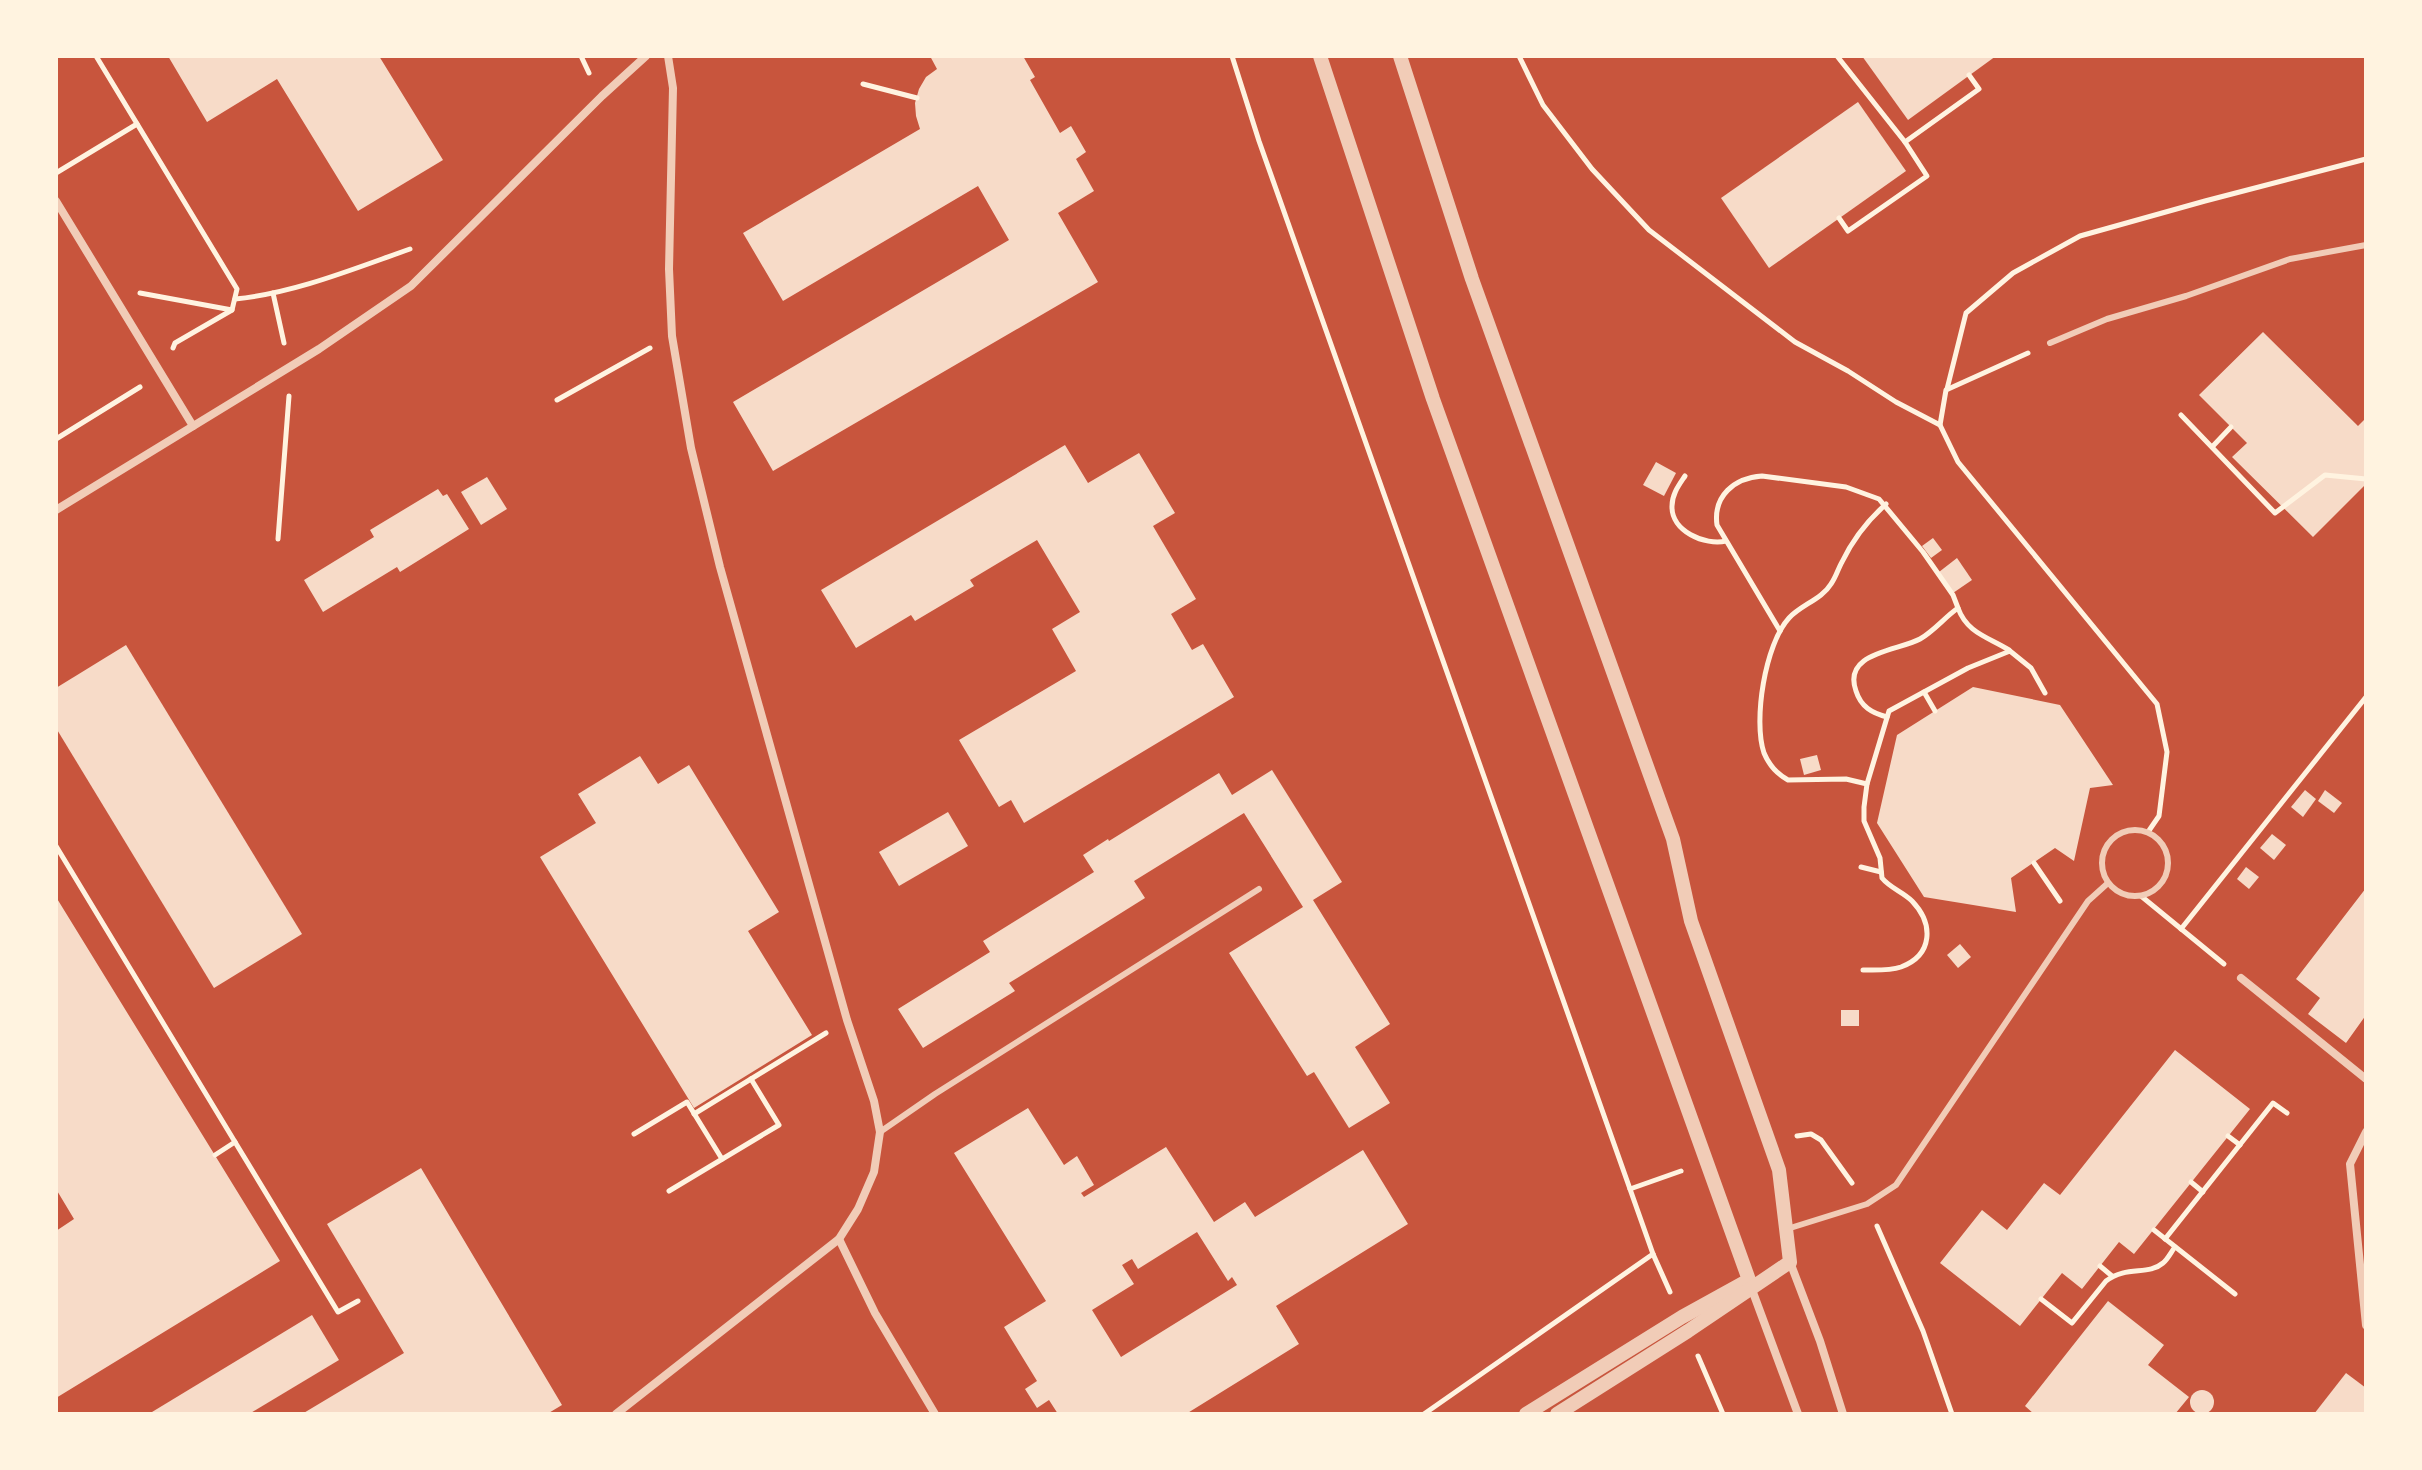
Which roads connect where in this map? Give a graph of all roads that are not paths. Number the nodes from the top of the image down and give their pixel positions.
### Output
1 (646, 56) edge
2 (668, 56) edge
3 (1320, 56) edge
4 (1400, 56) edge
5 (56, 201) edge
6 (2366, 245) edge
7 (2050, 343) road end
8 (193, 426) junction
9 (56, 510) edge
10 (2108, 883) junction
11 (1259, 889) dead end
12 (2241, 978) road end
13 (2366, 1079) edge
14 (880, 1132) junction
15 (2366, 1132) edge
16 (1787, 1229) junction
17 (839, 1239) junction
18 (1790, 1262) junction
19 (1750, 1284) junction
20 (2366, 1325) edge
21 (616, 1414) edge
22 (935, 1414) edge
23 (1526, 1414) edge
24 (1557, 1414) edge
25 (1798, 1414) edge
26 (1843, 1414) edge

1 - 8 street
2 - 14 street
3 - 19 street
4 - 16 street
5 - 8 street
6 - 7 lane
8 - 9 street
10 - 10 lane
10 - 16 lane
11 - 14 lane
12 - 13 street
14 - 17 street
15 - 20 street
16 - 18 street
17 - 21 street
17 - 22 street
18 - 19 street
18 - 26 street
19 - 23 street
19 - 24 street
19 - 25 street

